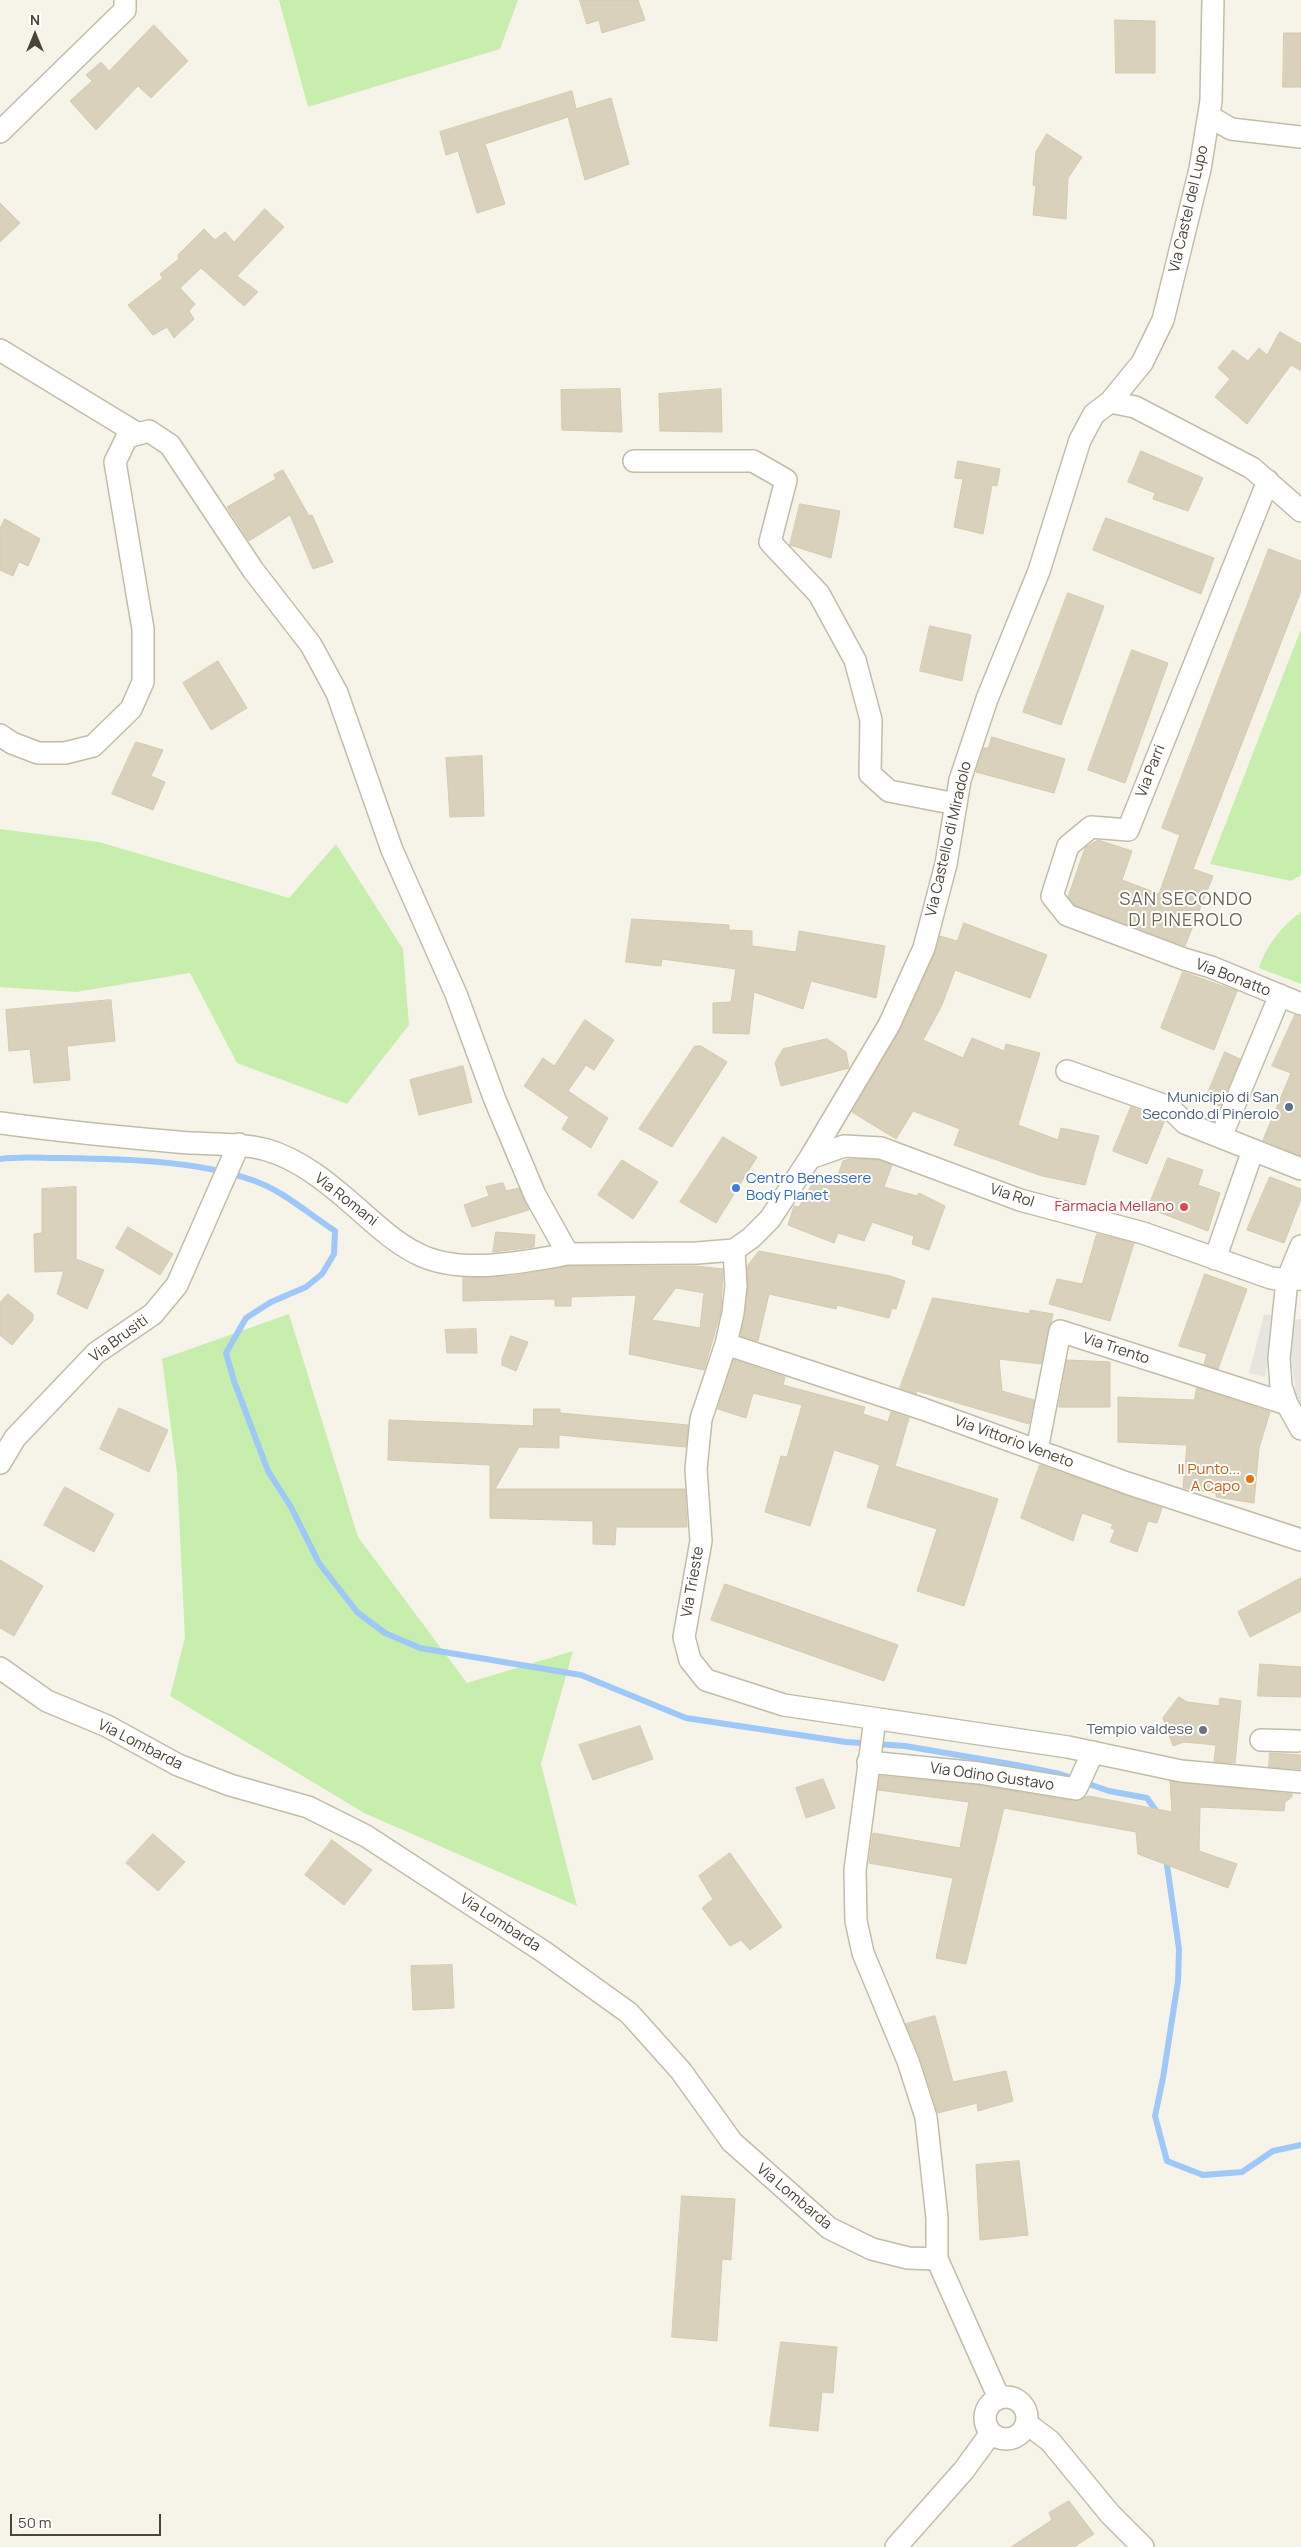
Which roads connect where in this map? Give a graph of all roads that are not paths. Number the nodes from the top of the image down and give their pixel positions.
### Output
1 (124, 0) edge
2 (1213, 0) edge
3 (1209, 116) junction
4 (0, 132) edge
5 (1301, 137) edge
6 (0, 350) edge
7 (1110, 402) junction
8 (138, 434) junction
9 (634, 461) dead end
10 (1268, 481) junction
11 (1301, 511) edge
12 (0, 735) edge
13 (956, 804) junction
14 (1165, 952) joint
15 (1280, 995) junction
16 (1301, 1004) edge
17 (1067, 1070) dead end
18 (0, 1123) edge
19 (1221, 1137) junction
20 (238, 1148) junction
21 (1253, 1150) junction
22 (810, 1158) junction
23 (1301, 1169) edge
24 (1301, 1246) edge
25 (734, 1250) junction
26 (568, 1254) junction
27 (1215, 1259) junction
28 (1294, 1280) edge
29 (726, 1344) junction
30 (1287, 1404) junction
31 (1301, 1429) edge
32 (1037, 1450) junction
33 (0, 1463) edge
34 (1301, 1540) edge
35 (0, 1668) edge
36 (874, 1719) junction
37 (1261, 1740) dead end
38 (1296, 1741) dead end
39 (1092, 1752) junction
40 (868, 1762) junction
41 (1301, 1782) edge
42 (937, 2259) junction
43 (999, 2398) junction
44 (1026, 2423) junction
45 (991, 2433) junction
46 (896, 2547) edge
47 (1142, 2547) edge

1 - 4 street
2 - 3 street, Via Castel del Lupo
3 - 5 street
3 - 7 street, Via Castel del Lupo
6 - 8 street
7 - 10 street
7 - 13 street, Via Castello di Miradolo
8 - 12 street
8 - 26 street
9 - 13 street
10 - 11 street
10 - 14 street, Via Parri
13 - 22 street, Via Castello di Miradolo
14 - 15 street, Via Bonatto
15 - 16 street, Via Bonatto
15 - 19 street
17 - 19 street
18 - 20 street, Via Romani
19 - 21 street
20 - 26 street, Via Romani
20 - 33 street, Via Brusiti
21 - 23 street
21 - 27 street
22 - 25 street, Via Castello di Miradolo
22 - 27 street, Via Rol
24 - 28 street
25 - 26 street, Via Romani
25 - 29 street, Via Trieste
27 - 28 street, Via Rol
28 - 30 street
29 - 32 street, Via Vittorio Veneto
29 - 36 street, Via Trieste
30 - 31 street
30 - 32 street, Via Trento
32 - 34 street, Via Vittorio Veneto
35 - 42 street, Via Lombarda
36 - 39 street
36 - 40 street
37 - 38 street
39 - 40 street, Via Odino Gustavo
39 - 41 street
40 - 42 street
42 - 43 street
43 - 44 street
43 - 45 street
44 - 45 street
44 - 47 street
45 - 46 street

